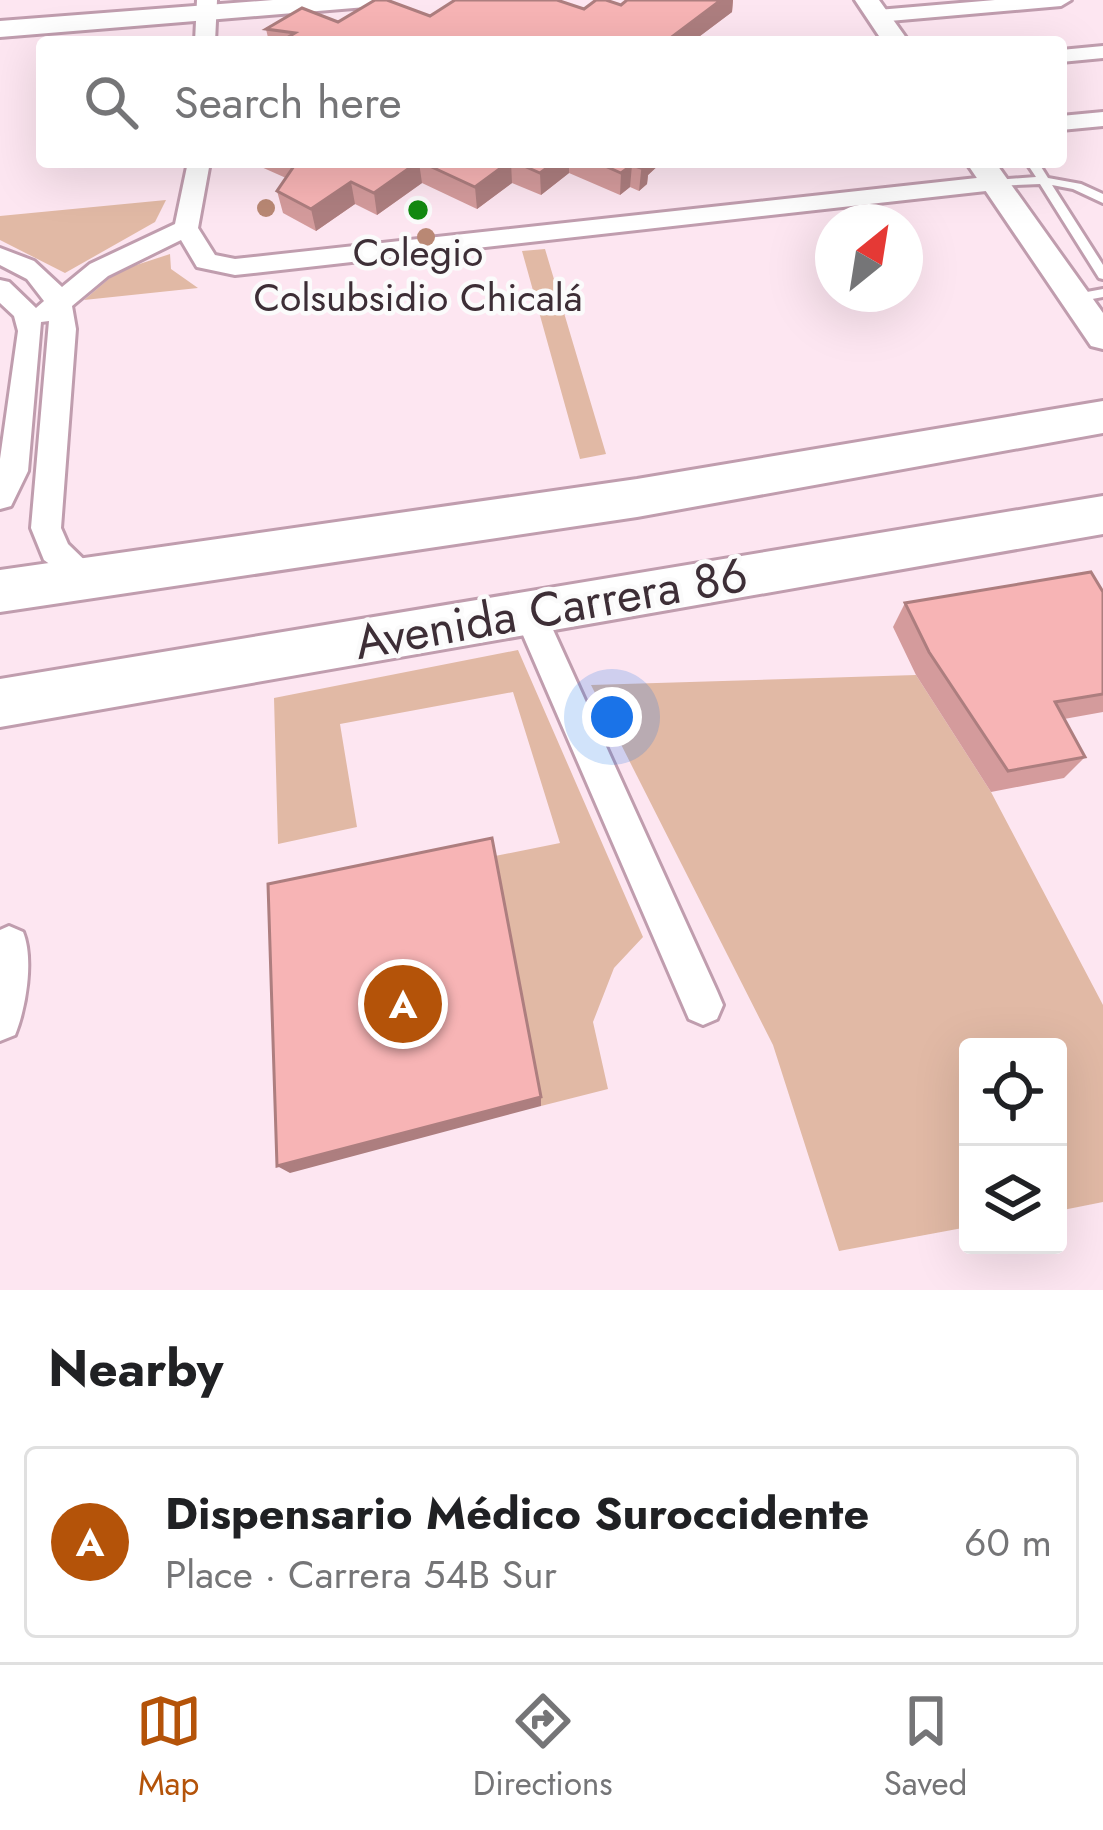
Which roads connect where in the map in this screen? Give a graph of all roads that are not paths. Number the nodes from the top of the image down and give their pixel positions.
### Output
1 (366, 0) edge
2 (1061, 0) edge
3 (206, 6) edge
4 (873, 8) edge
5 (0, 29) edge
6 (205, 36) edge
7 (892, 36) edge
8 (1103, 52) edge
9 (1067, 55) edge
10 (1067, 124) edge
11 (1098, 126) edge
12 (198, 168) edge
13 (1036, 168) edge
14 (988, 172) edge
15 (1042, 179) junction
16 (1103, 199) edge
17 (185, 228) junction
18 (1082, 241) junction
19 (1040, 246) junction
20 (0, 256) edge
21 (1103, 274) edge
22 (0, 288) edge
23 (1089, 296) edge
24 (59, 299) junction
25 (31, 331) junction
26 (1103, 338) edge
27 (1103, 417) edge
28 (0, 498) edge
29 (1103, 515) edge
30 (86, 577) junction
31 (0, 591) edge
32 (529, 612) junction
33 (0, 704) edge
34 (9, 946) dead end
35 (704, 1005) dead end
36 (0, 1020) edge

1 - 3 street
2 - 4 street
3 - 5 street
3 - 6 street
4 - 7 street
8 - 9 street
10 - 11 street
12 - 17 street
13 - 15 lane
14 - 15 lane
14 - 17 street
14 - 19 street
15 - 16 lane
15 - 18 lane
17 - 24 street
18 - 19 lane
18 - 21 lane
19 - 23 street
20 - 24 street
22 - 25 street
23 - 26 street
24 - 25 street
24 - 30 street
25 - 28 street
27 - 30 main road, Avenida Carrera 86
29 - 32 main road, Avenida Carrera 86
30 - 31 main road, Avenida Carrera 86
32 - 33 main road, Avenida Carrera 86
32 - 35 street
34 - 36 street

